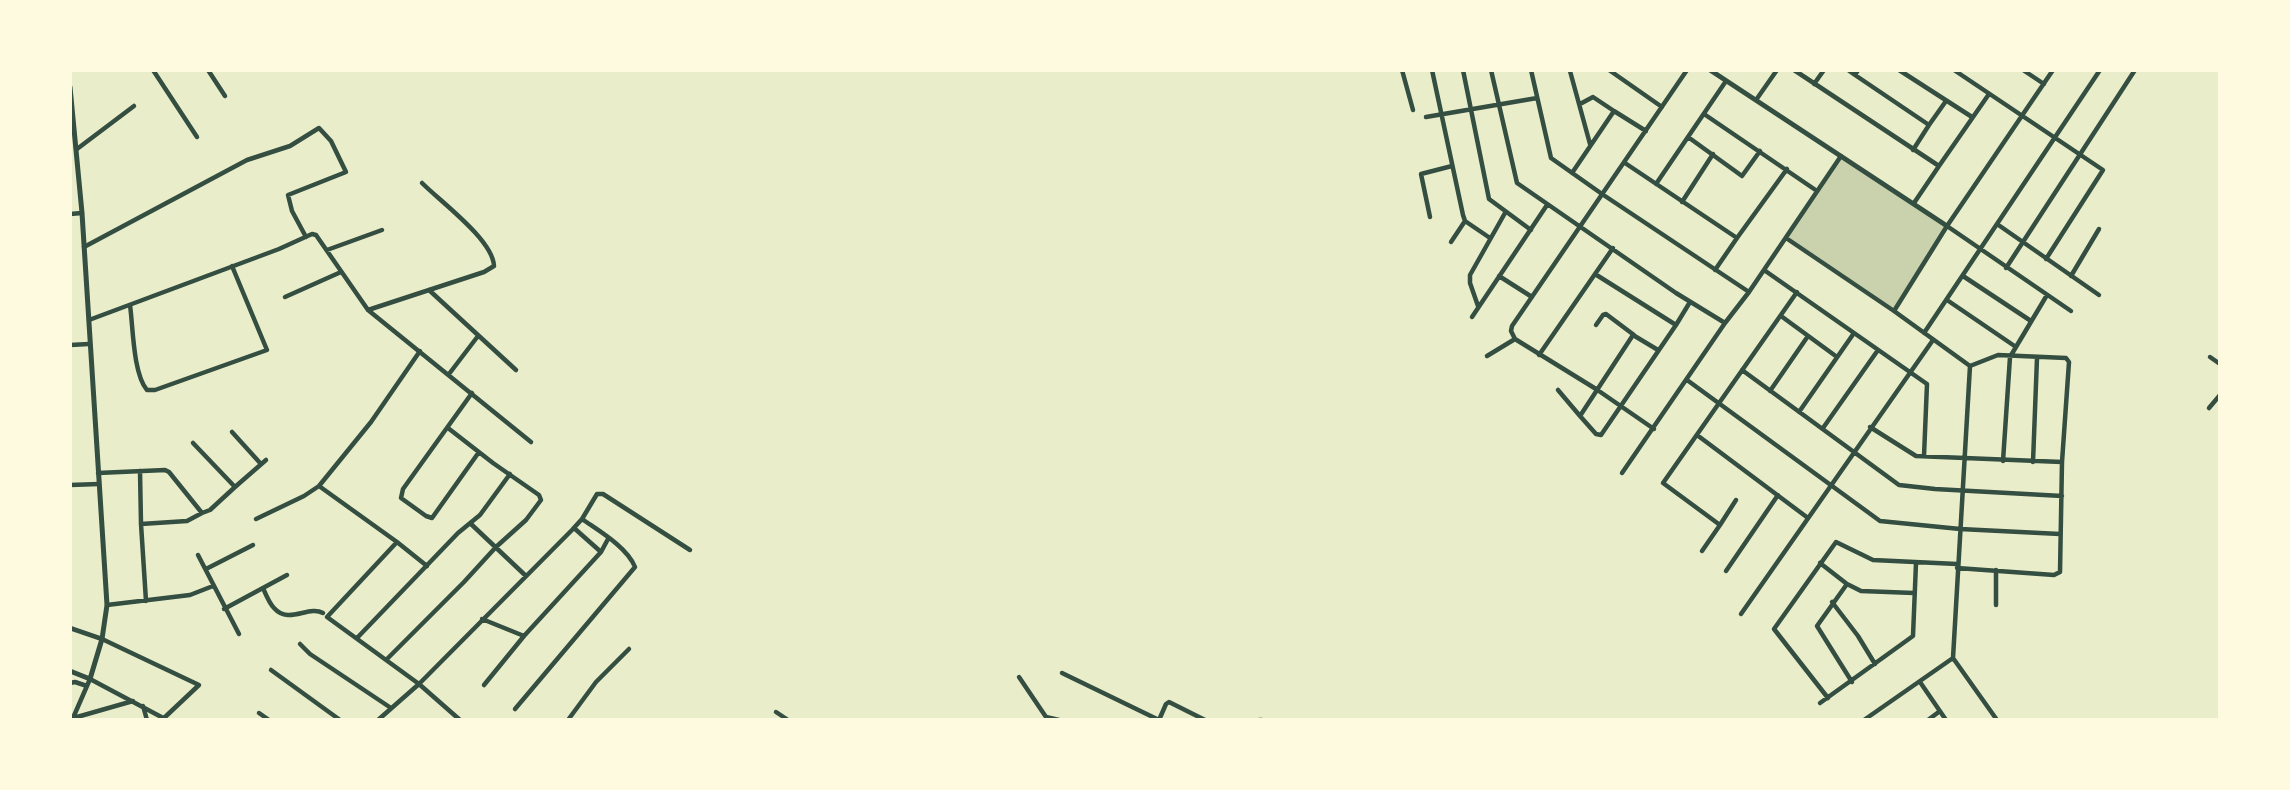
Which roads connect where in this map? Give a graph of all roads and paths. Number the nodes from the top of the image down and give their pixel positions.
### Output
1 (153, 70) edge
2 (208, 70) edge
3 (1402, 70) edge
4 (1432, 70) edge
5 (1463, 70) edge
6 (1491, 70) edge
7 (1531, 70) edge
8 (1571, 70) edge
9 (1609, 70) edge
10 (1687, 70) edge
11 (1710, 70) edge
12 (1777, 70) edge
13 (1794, 70) edge
14 (1824, 70) edge
15 (1847, 70) edge
16 (1899, 70) edge
17 (1954, 70) edge
18 (2024, 70) edge
19 (2053, 70) edge
20 (2100, 70) edge
21 (2135, 70) edge
22 (1856, 72) edge
23 (1726, 81) junction
24 (1814, 83) junction
25 (2044, 83) junction
26 (70, 87) edge
27 (1989, 94) junction
28 (225, 96) dead end
29 (1536, 98) junction
30 (1756, 100) junction
31 (1946, 101) junction
32 (1498, 104) junction
33 (1580, 104) junction
34 (134, 106) dead end
35 (1662, 107) junction
36 (1472, 109) junction
37 (1412, 110) dead end
38 (1614, 111) junction
39 (1442, 114) junction
40 (1704, 114) junction
41 (2022, 115) junction
42 (1426, 117) dead end
43 (1972, 117) junction
44 (1929, 125) junction
45 (1646, 131) junction
46 (197, 137) dead end
47 (1688, 137) junction
48 (2054, 137) junction
49 (1590, 144) junction
50 (77, 149) junction
51 (1913, 150) junction
52 (1760, 151) junction
53 (1713, 154) junction
54 (2080, 155) junction
55 (1841, 156) junction
56 (1625, 163) junction
57 (1452, 166) junction
58 (1938, 166) junction
59 (1787, 169) junction
60 (1572, 173) junction
61 (422, 183) dead end
62 (1656, 184) junction
63 (1817, 191) junction
64 (1602, 194) junction
65 (1682, 202) junction
66 (1914, 203) junction
67 (1547, 205) junction
68 (82, 213) junction
69 (1505, 213) junction
70 (70, 214) edge
71 (1430, 217) dead end
72 (1465, 220) junction
73 (1997, 224) junction
74 (1581, 225) junction
75 (1947, 226) junction
76 (2099, 229) dead end
77 (382, 230) dead end
78 (1531, 230) junction
79 (306, 237) junction
80 (1490, 238) junction
81 (1737, 238) junction
82 (1786, 238) junction
83 (1451, 242) dead end
84 (2022, 242) junction
85 (84, 247) junction
86 (1613, 248) junction
87 (1980, 249) junction
88 (327, 250) junction
89 (2046, 259) junction
90 (232, 266) junction
91 (2006, 268) junction
92 (1715, 270) junction
93 (1764, 270) junction
94 (341, 272) junction
95 (1595, 274) junction
96 (1499, 276) junction
97 (1963, 276) junction
98 (2071, 276) junction
99 (428, 289) junction
100 (1749, 292) junction
101 (1797, 292) junction
102 (2048, 295) junction
103 (2099, 295) dead end
104 (285, 297) dead end
105 (1532, 297) junction
106 (1947, 300) junction
107 (1690, 302) junction
108 (131, 305) junction
109 (1478, 307) junction
110 (368, 310) junction
111 (1894, 310) junction
112 (2071, 311) dead end
113 (1781, 316) junction
114 (1472, 317) dead end
115 (88, 320) junction
116 (1725, 323) junction
117 (2029, 323) junction
118 (1596, 325) dead end
119 (1676, 325) junction
120 (1854, 333) junction
121 (1924, 333) junction
122 (478, 335) junction
123 (1634, 335) junction
124 (1808, 336) junction
125 (1515, 339) junction
126 (1933, 340) junction
127 (89, 344) junction
128 (70, 345) edge
129 (2016, 347) junction
130 (1878, 349) junction
131 (420, 351) junction
132 (1658, 351) junction
133 (1539, 355) junction
134 (1487, 356) dead end
135 (1837, 356) junction
136 (2210, 356) dead end
137 (2010, 357) junction
138 (2037, 358) junction
139 (2220, 364) edge
140 (1970, 366) junction
141 (516, 370) dead end
142 (1742, 370) junction
143 (1910, 372) junction
144 (449, 374) junction
145 (1687, 380) junction
146 (1596, 389) junction
147 (1558, 390) dead end
148 (1770, 391) junction
149 (472, 393) junction
150 (2220, 395) edge
151 (1720, 403) junction
152 (1621, 405) junction
153 (2209, 408) dead end
154 (1799, 412) junction
155 (1580, 416) junction
156 (448, 428) junction
157 (1823, 428) junction
158 (1870, 428) junction
159 (1654, 429) junction
160 (232, 432) dead end
161 (1697, 435) junction
162 (530, 442) dead end
163 (193, 443) dead end
164 (1854, 450) junction
165 (479, 452) junction
166 (1924, 456) junction
167 (1965, 458) junction
168 (2003, 460) junction
169 (2033, 462) junction
170 (2062, 462) junction
171 (140, 471) junction
172 (98, 473) junction
173 (1622, 473) dead end
174 (510, 474) junction
175 (99, 484) junction
176 (1831, 484) junction
177 (70, 485) edge
178 (318, 485) junction
179 (235, 487) junction
180 (1962, 491) junction
181 (1778, 495) junction
182 (2062, 496) junction
183 (1736, 500) dead end
184 (202, 513) junction
185 (1808, 518) junction
186 (256, 519) dead end
187 (582, 519) junction
188 (141, 524) junction
189 (471, 524) junction
190 (1720, 525) junction
191 (574, 528) junction
192 (1960, 529) junction
193 (2060, 534) junction
194 (608, 539) junction
195 (397, 542) junction
196 (253, 545) dead end
197 (496, 547) junction
198 (690, 550) dead end
199 (1702, 551) dead end
200 (601, 552) junction
201 (198, 555) dead end
202 (1820, 563) junction
203 (1916, 563) junction
204 (427, 566) junction
205 (1957, 566) junction
206 (206, 569) junction
207 (1996, 570) junction
208 (1726, 571) dead end
209 (287, 575) dead end
210 (526, 576) junction
211 (1847, 584) junction
212 (213, 586) junction
213 (263, 588) junction
214 (1914, 593) junction
215 (146, 601) junction
216 (1832, 602) junction
217 (107, 605) junction
218 (1996, 605) dead end
219 (225, 609) junction
220 (324, 613) dead end
221 (1741, 614) dead end
222 (482, 619) junction
223 (70, 628) edge
224 (239, 634) dead end
225 (524, 636) junction
226 (357, 638) junction
227 (102, 639) junction
228 (300, 644) dead end
229 (629, 649) dead end
230 (1953, 658) junction
231 (386, 660) junction
232 (1875, 664) junction
233 (271, 670) dead end
234 (70, 671) edge
235 (1062, 673) dead end
236 (1019, 677) dead end
237 (90, 679) junction
238 (1852, 681) junction
239 (1920, 682) junction
240 (70, 683) edge
241 (419, 684) junction
242 (484, 685) dead end
243 (87, 686) junction
244 (1828, 698) junction
245 (134, 701) junction
246 (1820, 704) dead end
247 (142, 705) junction
248 (391, 708) junction
249 (515, 709) dead end
250 (1940, 710) junction
251 (776, 712) dead end
252 (259, 713) dead end
253 (1044, 718) edge
254 (72, 719) edge
255 (166, 719) edge
256 (147, 720) edge
257 (269, 720) edge
258 (340, 720) edge
259 (378, 720) edge
260 (460, 720) edge
261 (568, 720) edge
262 (788, 720) edge
263 (1059, 720) edge
264 (1159, 720) edge
265 (1205, 720) edge
266 (1864, 720) edge
267 (1928, 720) edge
268 (1946, 720) edge
269 (1997, 720) edge

1 - 46 street
2 - 28 street
3 - 37 street
4 - 39 street
5 - 36 street
6 - 32 street
7 - 29 street
8 - 33 street
9 - 35 street
10 - 35 street
11 - 23 street
12 - 30 street
13 - 24 street
14 - 24 street
15 - 22 street
16 - 31 street
17 - 27 street
18 - 25 street
19 - 25 street
20 - 48 street
21 - 54 street
22 - 44 street
23 - 30 street
23 - 40 street
24 - 51 street
25 - 41 street
26 - 50 street
27 - 41 street
27 - 43 street
29 - 32 street
29 - 60 street
30 - 55 street
31 - 43 street
31 - 44 street
32 - 36 street
32 - 67 street
33 - 38 street
33 - 49 street
34 - 50 street
35 - 45 street
36 - 39 street
36 - 69 street
38 - 45 street
38 - 49 street
39 - 42 street
39 - 57 street
40 - 47 street
40 - 52 street
41 - 48 street
41 - 75 street
43 - 58 street
44 - 51 street
45 - 56 street
47 - 53 street
47 - 62 street
48 - 54 street
48 - 73 street
49 - 60 street
50 - 68 street
51 - 58 street
52 - 53 street
52 - 59 street
53 - 65 street
54 - 84 street
54 - 89 street
55 - 63 street
55 - 66 street
56 - 62 street
56 - 64 street
57 - 71 street
57 - 72 street
58 - 66 street
59 - 63 street
59 - 81 street
60 - 64 street
61 - 99 street
62 - 65 street
63 - 82 street
64 - 74 street
64 - 92 street
65 - 81 street
66 - 75 street
67 - 74 street
67 - 78 street
68 - 70 street
68 - 85 street
69 - 78 street
69 - 80 street
72 - 80 street
72 - 83 street
73 - 84 street
73 - 87 street
74 - 86 street
74 - 105 street
75 - 87 street
75 - 111 street
76 - 98 street
77 - 88 street
78 - 96 street
79 - 85 street
79 - 88 street
79 - 90 street
80 - 109 street
81 - 92 street
82 - 93 street
82 - 111 street
84 - 89 street
84 - 91 street
85 - 115 street
86 - 95 street
86 - 107 street
87 - 91 street
87 - 97 street
88 - 94 street
89 - 98 street
90 - 108 street
90 - 108 street
91 - 102 street
92 - 100 street
93 - 100 street
93 - 101 street
94 - 104 street
94 - 110 street
95 - 119 street
95 - 133 street
96 - 105 street
96 - 109 street
97 - 106 street
97 - 117 street
98 - 103 street
99 - 110 street
99 - 122 street
100 - 116 street
101 - 113 street
101 - 120 street
102 - 112 street
102 - 117 street
105 - 125 street
106 - 121 street
106 - 129 street
107 - 116 street
107 - 119 street
108 - 115 street
109 - 114 street
110 - 131 street
111 - 121 street
113 - 124 street
113 - 142 street
115 - 127 street
116 - 145 street
117 - 129 street
118 - 123 street
119 - 132 street
120 - 130 street
120 - 135 street
121 - 126 street
122 - 141 street
122 - 144 street
123 - 132 street
123 - 146 street
124 - 135 street
124 - 148 street
125 - 133 street
125 - 134 street
126 - 140 street
126 - 143 street
127 - 128 street
127 - 172 street
129 - 137 street
130 - 143 street
130 - 157 street
131 - 144 street
131 - 178 street
132 - 152 street
133 - 146 street
135 - 154 street
136 - 139 street
137 - 138 street
137 - 140 street
137 - 168 street
138 - 169 street
138 - 170 street
140 - 167 street
142 - 148 street
142 - 151 street
143 - 158 street
143 - 166 street
144 - 149 street
145 - 151 street
145 - 159 street
146 - 152 street
146 - 155 street
147 - 155 street
148 - 154 street
149 - 156 street
149 - 162 street
150 - 153 street
151 - 161 street
151 - 176 street
152 - 155 street
152 - 159 street
154 - 157 street
156 - 165 street
156 - 165 street
157 - 164 street
158 - 164 street
158 - 166 street
159 - 173 street
160 - 179 street
161 - 181 street
161 - 190 street
163 - 179 street
164 - 176 street
164 - 180 street
165 - 174 street
166 - 167 street
167 - 168 street
167 - 180 street
168 - 169 street
169 - 170 street
170 - 182 street
171 - 172 street
171 - 184 street
171 - 188 street
172 - 175 street
174 - 189 street
174 - 197 street
175 - 177 street
175 - 217 street
176 - 185 street
176 - 192 street
178 - 186 street
178 - 195 street
179 - 184 street
180 - 182 street
180 - 192 street
181 - 185 street
181 - 208 street
182 - 193 street
183 - 190 street
184 - 188 street
185 - 221 street
187 - 191 street
187 - 194 street
187 - 198 street
188 - 215 street
189 - 197 street
189 - 204 street
190 - 199 street
191 - 200 street
191 - 210 street
192 - 193 street
192 - 205 street
193 - 207 street
194 - 200 street
194 - 249 street
195 - 204 street
195 - 226 street
196 - 206 street
197 - 210 street
197 - 231 street
200 - 225 street
201 - 206 street
202 - 203 street
202 - 211 street
202 - 244 street
203 - 205 street
203 - 214 street
204 - 226 street
205 - 207 street
205 - 230 street
206 - 212 street
207 - 218 street
209 - 213 street
210 - 222 street
211 - 214 street
211 - 216 street
212 - 215 street
212 - 219 street
213 - 219 street
213 - 220 street
214 - 232 street
215 - 217 street
216 - 232 street
216 - 238 street
217 - 227 street
219 - 224 street
222 - 225 street
222 - 241 street
223 - 227 street
225 - 242 street
226 - 231 street
227 - 237 street
227 - 255 street
228 - 248 street
229 - 261 street
230 - 239 street
230 - 269 street
231 - 241 street
232 - 238 street
233 - 258 street
234 - 237 street
235 - 264 street
236 - 253 street
237 - 243 street
237 - 245 street
238 - 244 street
239 - 250 street
239 - 266 street
240 - 243 street
241 - 248 street
241 - 260 street
243 - 254 street
244 - 246 street
245 - 247 street
245 - 254 street
247 - 255 street
247 - 256 street
248 - 259 street
250 - 267 street
250 - 268 street
251 - 262 street
252 - 257 street
253 - 263 street
264 - 265 street

